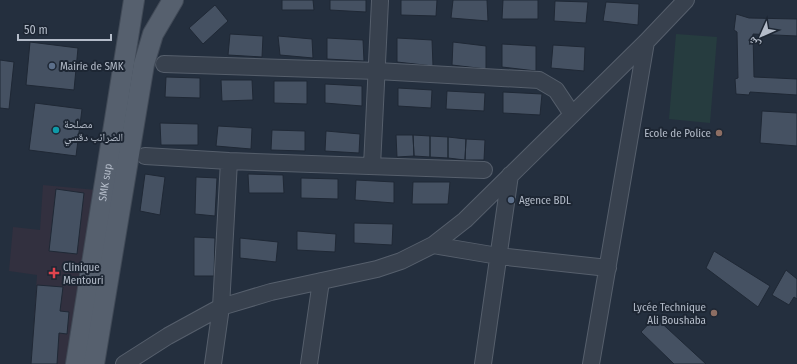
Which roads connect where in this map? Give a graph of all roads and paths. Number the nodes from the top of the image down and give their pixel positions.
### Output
1 (134, 0) edge
2 (173, 0) edge
3 (686, 0) edge
4 (380, 1) edge
5 (646, 42) junction
6 (164, 64) dead end
7 (376, 71) junction
8 (572, 114) junction
9 (144, 156) dead end
10 (229, 161) junction
11 (372, 166) junction
12 (484, 170) dead end
13 (510, 176) junction
14 (433, 245) junction
15 (498, 256) junction
16 (608, 268) junction
17 (321, 281) junction
18 (221, 307) junction
19 (76, 364) edge
20 (94, 364) edge
21 (124, 364) edge
22 (214, 364) edge
23 (309, 364) edge
24 (483, 364) edge
25 (591, 364) edge

1 - 19 main road, SMK sup
2 - 20 main road
3 - 5 street
4 - 7 street
5 - 8 street
5 - 16 street
6 - 7 street
7 - 8 street
7 - 11 street
8 - 13 street
9 - 10 street
10 - 11 street
10 - 18 street
11 - 12 street
13 - 14 street
13 - 15 street
14 - 15 street
14 - 17 street
15 - 16 street
15 - 24 street
16 - 25 street
17 - 18 street
17 - 23 street
18 - 21 street
18 - 22 street

